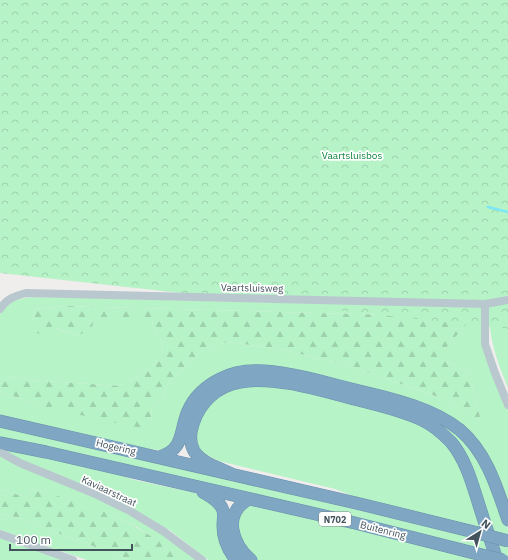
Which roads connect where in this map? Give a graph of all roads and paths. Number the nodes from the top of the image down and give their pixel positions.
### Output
1 (508, 300) edge
2 (485, 304) junction
3 (0, 309) edge
4 (508, 405) edge
5 (0, 421) edge
6 (0, 443) edge
7 (0, 452) edge
8 (160, 457) junction
9 (232, 474) junction
10 (193, 486) junction
11 (249, 500) junction
12 (508, 520) edge
13 (0, 534) edge
14 (508, 540) edge
15 (73, 560) edge
16 (202, 560) edge
17 (236, 560) edge
18 (251, 560) edge
19 (497, 560) edge
20 (502, 560) edge

1 - 2 street, Vaartsluisweg
2 - 3 street, Vaartsluisweg
2 - 4 street
5 - 8 highway, Hogering / N702
6 - 10 highway, Hogering / N702
7 - 16 street, Kaviaarstraat
8 - 9 highway, Hogering / N702
8 - 12 highway
9 - 14 highway, Buitenring / N702, bridge
9 - 19 highway
10 - 11 highway, Buitenring / N702
10 - 17 highway
11 - 18 highway
11 - 20 highway, Buitenring / N702, bridge
13 - 15 street

